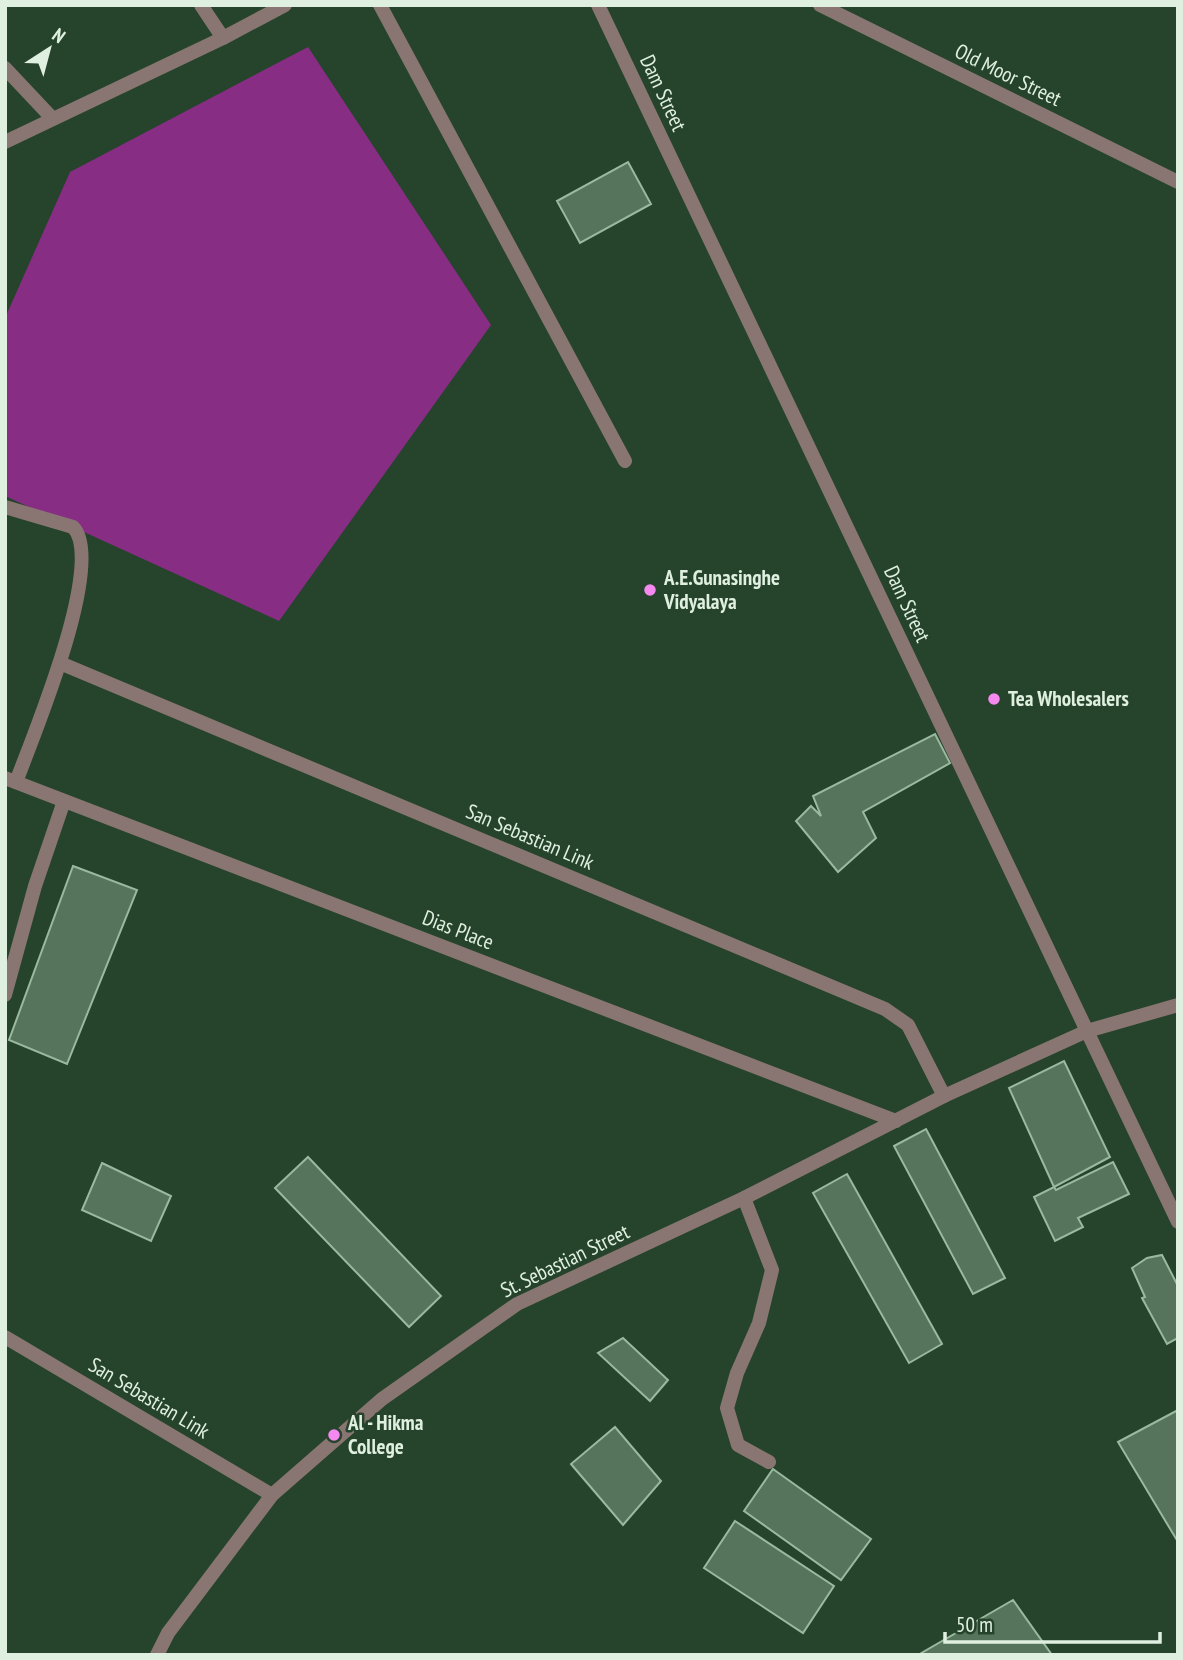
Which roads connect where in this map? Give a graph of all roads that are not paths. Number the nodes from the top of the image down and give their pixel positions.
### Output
1 (201, 5) edge
2 (285, 5) edge
3 (380, 5) edge
4 (598, 5) edge
5 (820, 5) edge
6 (223, 38) junction
7 (5, 68) edge
8 (52, 118) junction
9 (5, 142) edge
10 (1178, 182) edge
11 (625, 461) dead end
12 (5, 507) edge
13 (61, 663) junction
14 (11, 780) edge
15 (64, 801) junction
16 (5, 995) edge
17 (1178, 1005) edge
18 (1087, 1031) junction
19 (944, 1096) junction
20 (896, 1121) junction
21 (744, 1198) junction
22 (1178, 1222) edge
23 (5, 1337) edge
24 (769, 1462) dead end
25 (272, 1495) junction
26 (157, 1655) edge

1 - 6 street
2 - 6 street
3 - 11 street
4 - 18 street, Dam Street
5 - 10 street, Old Moor Street
6 - 8 street
7 - 8 street
8 - 9 street
12 - 13 street
13 - 14 street
13 - 19 street, San Sebastian Link
14 - 15 street, Dias Place
15 - 16 street
15 - 20 street, Dias Place
17 - 18 street, St. Sebastian Street
18 - 19 street, St. Sebastian Street
18 - 22 street, Dam Street
19 - 20 street, St. Sebastian Street
20 - 21 street, St. Sebastian Street
21 - 24 street
21 - 25 street, St. Sebastian Street
23 - 25 street, San Sebastian Link
25 - 26 street, St. Sebastian Street

